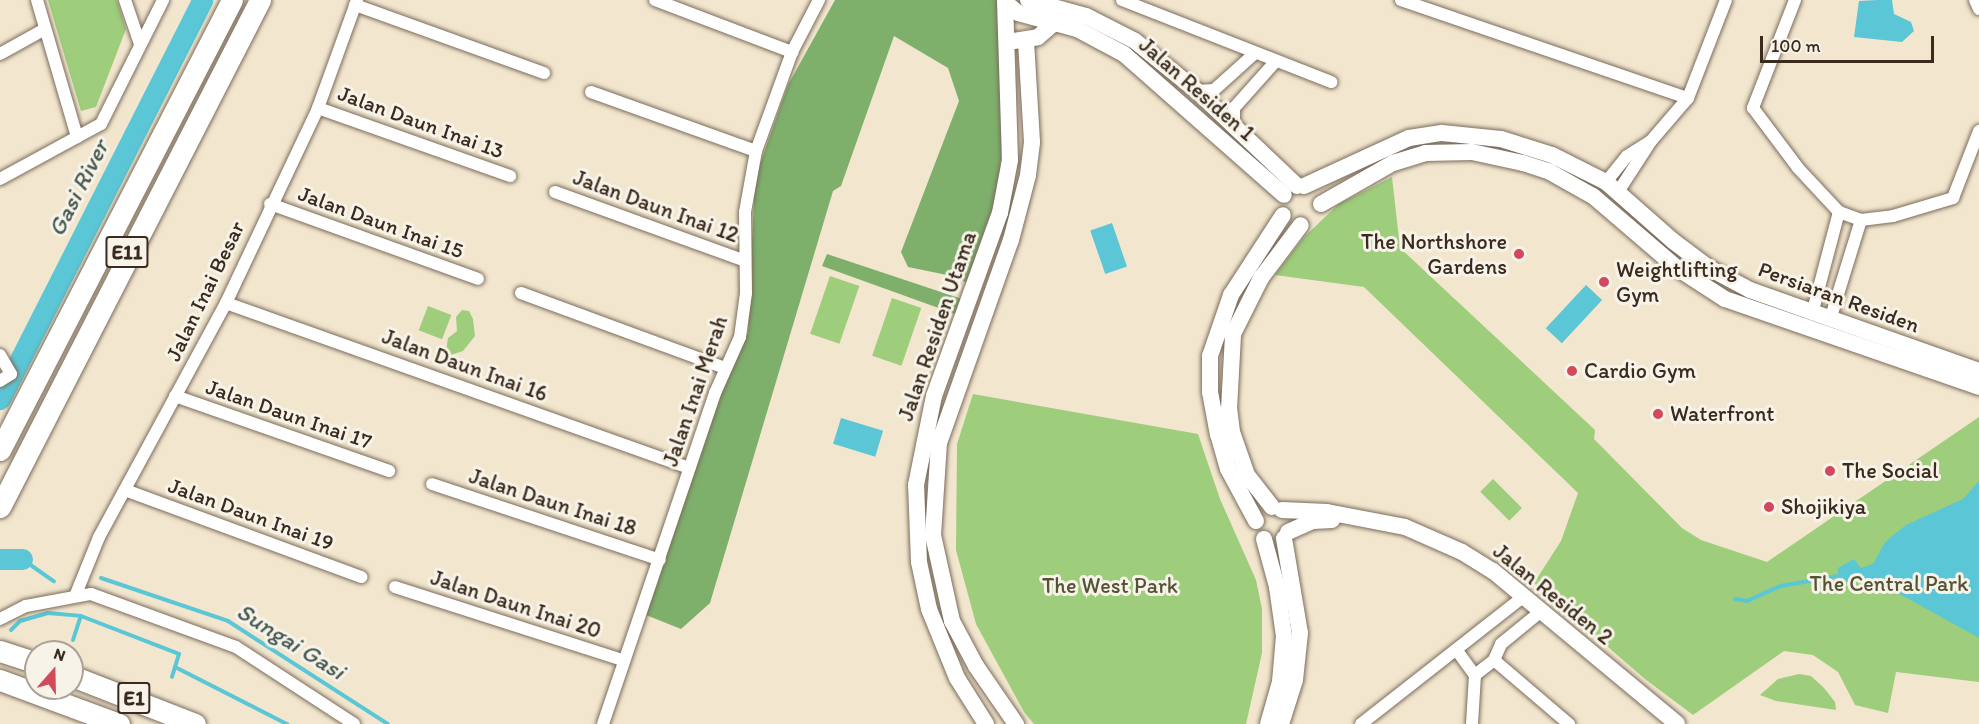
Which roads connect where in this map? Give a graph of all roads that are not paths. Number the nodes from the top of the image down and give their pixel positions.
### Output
1 (37, 0) edge
2 (125, 0) edge
3 (163, 0) edge
4 (232, 0) edge
5 (260, 0) edge
6 (655, 0) edge
7 (819, 0) edge
8 (1028, 0) edge
9 (1122, 0) edge
10 (1401, 0) edge
11 (1726, 0) edge
12 (1796, 0) edge
13 (1975, 0) edge
14 (1008, 1) edge
15 (1048, 2) edge
16 (356, 3) edge
17 (1979, 9) edge
18 (1055, 22) junction
19 (45, 29) junction
20 (1017, 40) junction
21 (140, 44) junction
22 (792, 52) junction
23 (0, 54) edge
24 (1254, 54) junction
25 (1275, 62) junction
26 (544, 73) dead end
27 (1330, 82) dead end
28 (1197, 91) junction
29 (591, 92) dead end
30 (1688, 98) junction
31 (318, 108) junction
32 (1234, 126) junction
33 (1979, 131) edge
34 (77, 137) junction
35 (756, 151) junction
36 (510, 176) dead end
37 (0, 179) edge
38 (1612, 187) junction
39 (1295, 189) junction
40 (555, 192) dead end
41 (270, 204) junction
42 (1321, 204) junction
43 (1839, 212) junction
44 (1283, 215) junction
45 (1861, 220) junction
46 (1301, 225) junction
47 (743, 260) junction
48 (1829, 260) junction
49 (1848, 266) junction
50 (478, 279) dead end
51 (521, 293) dead end
52 (226, 303) junction
53 (1812, 314) junction
54 (1830, 320) junction
55 (0, 355) edge
56 (725, 368) junction
57 (1979, 371) edge
58 (0, 381) edge
59 (1979, 387) edge
60 (175, 396) junction
61 (0, 450) edge
62 (690, 468) junction
63 (389, 471) dead end
64 (432, 484) dead end
65 (125, 490) junction
66 (0, 507) edge
67 (1277, 508) junction
68 (1350, 516) junction
69 (1256, 521) junction
70 (1286, 535) junction
71 (1264, 539) junction
72 (936, 559) junction
73 (660, 560) junction
74 (919, 562) junction
75 (362, 577) dead end
76 (396, 587) dead end
77 (76, 594) junction
78 (1523, 597) junction
79 (1540, 612) junction
80 (0, 619) edge
81 (0, 651) edge
82 (1458, 652) junction
83 (24, 658) edge
84 (623, 660) junction
85 (1494, 660) junction
86 (1475, 675) junction
87 (84, 681) edge
88 (8, 682) edge
89 (119, 724) edge
90 (195, 724) edge
91 (354, 724) edge
92 (603, 724) edge
93 (986, 724) edge
94 (1016, 724) edge
95 (1268, 724) edge
96 (1281, 724) edge
97 (1361, 724) edge
98 (1472, 724) edge
99 (1569, 724) edge
100 (1677, 724) edge

1 - 19 street
2 - 21 street
3 - 21 street
4 - 61 highway, E11
5 - 66 highway, E11
6 - 22 street
7 - 22 street, Jalan Inai Merah
8 - 15 street, Jalan Residen 1
9 - 24 street
10 - 30 street
11 - 30 street
12 - 43 street
13 - 17 street
14 - 18 street, Jalan Residen 1
14 - 20 street, Jalan Residen Utama
15 - 28 street, Jalan Residen 1
16 - 26 street
16 - 31 street, Jalan Inai Besar
18 - 20 street
18 - 39 street, Jalan Residen 1
19 - 23 street
19 - 34 street
20 - 72 street, Jalan Residen Utama
20 - 74 street, Jalan Residen Utama
21 - 34 street
22 - 35 street, Jalan Inai Merah
24 - 25 street
24 - 28 street
25 - 27 street
25 - 32 street
28 - 32 street, Jalan Residen 1
29 - 35 street
30 - 38 street
31 - 36 street, Jalan Daun Inai 13
31 - 41 street, Jalan Inai Besar
32 - 39 street, Jalan Residen 1
33 - 45 street
34 - 37 street
35 - 47 street, Jalan Inai Merah
38 - 39 street, Persiaran Residen
38 - 53 street, Persiaran Residen
39 - 42 street
39 - 44 street
40 - 47 street, Jalan Daun Inai 12
41 - 50 street, Jalan Daun Inai 15
41 - 52 street, Jalan Inai Besar
42 - 46 street
42 - 59 street, Persiaran Residen
43 - 45 street
43 - 48 street
44 - 46 street
44 - 69 street
45 - 49 street
46 - 67 street
47 - 56 street, Jalan Inai Merah
48 - 49 street
48 - 53 street
49 - 54 street
51 - 56 street
52 - 60 street, Jalan Inai Besar
52 - 62 street, Jalan Daun Inai 16
53 - 54 street, Persiaran Residen
54 - 57 street, Persiaran Residen
55 - 58 street
56 - 62 street, Jalan Inai Merah
60 - 63 street, Jalan Daun Inai 17
60 - 65 street, Jalan Inai Besar
62 - 73 street, Jalan Inai Merah
64 - 73 street, Jalan Daun Inai 18
65 - 75 street, Jalan Daun Inai 19
65 - 77 street, Jalan Inai Besar
67 - 68 street, Jalan Residen 2
67 - 69 street
67 - 70 street
68 - 70 street, Jalan Residen 2
68 - 78 street, Jalan Residen 2
69 - 71 street
70 - 71 street
70 - 96 street
71 - 95 street
72 - 74 street
72 - 94 street, Jalan Residen Utama
73 - 84 street, Jalan Inai Merah
74 - 93 street, Jalan Residen Utama
76 - 84 street, Jalan Daun Inai 20
77 - 80 street
77 - 91 street
78 - 79 street, Jalan Residen 2
78 - 82 street
79 - 85 street
79 - 100 street, Jalan Residen 2
81 - 83 highway
82 - 86 street
82 - 97 street
84 - 92 street, Jalan Inai Merah
85 - 86 street
85 - 99 street
86 - 98 street
87 - 90 highway, E1
88 - 89 highway, E1

